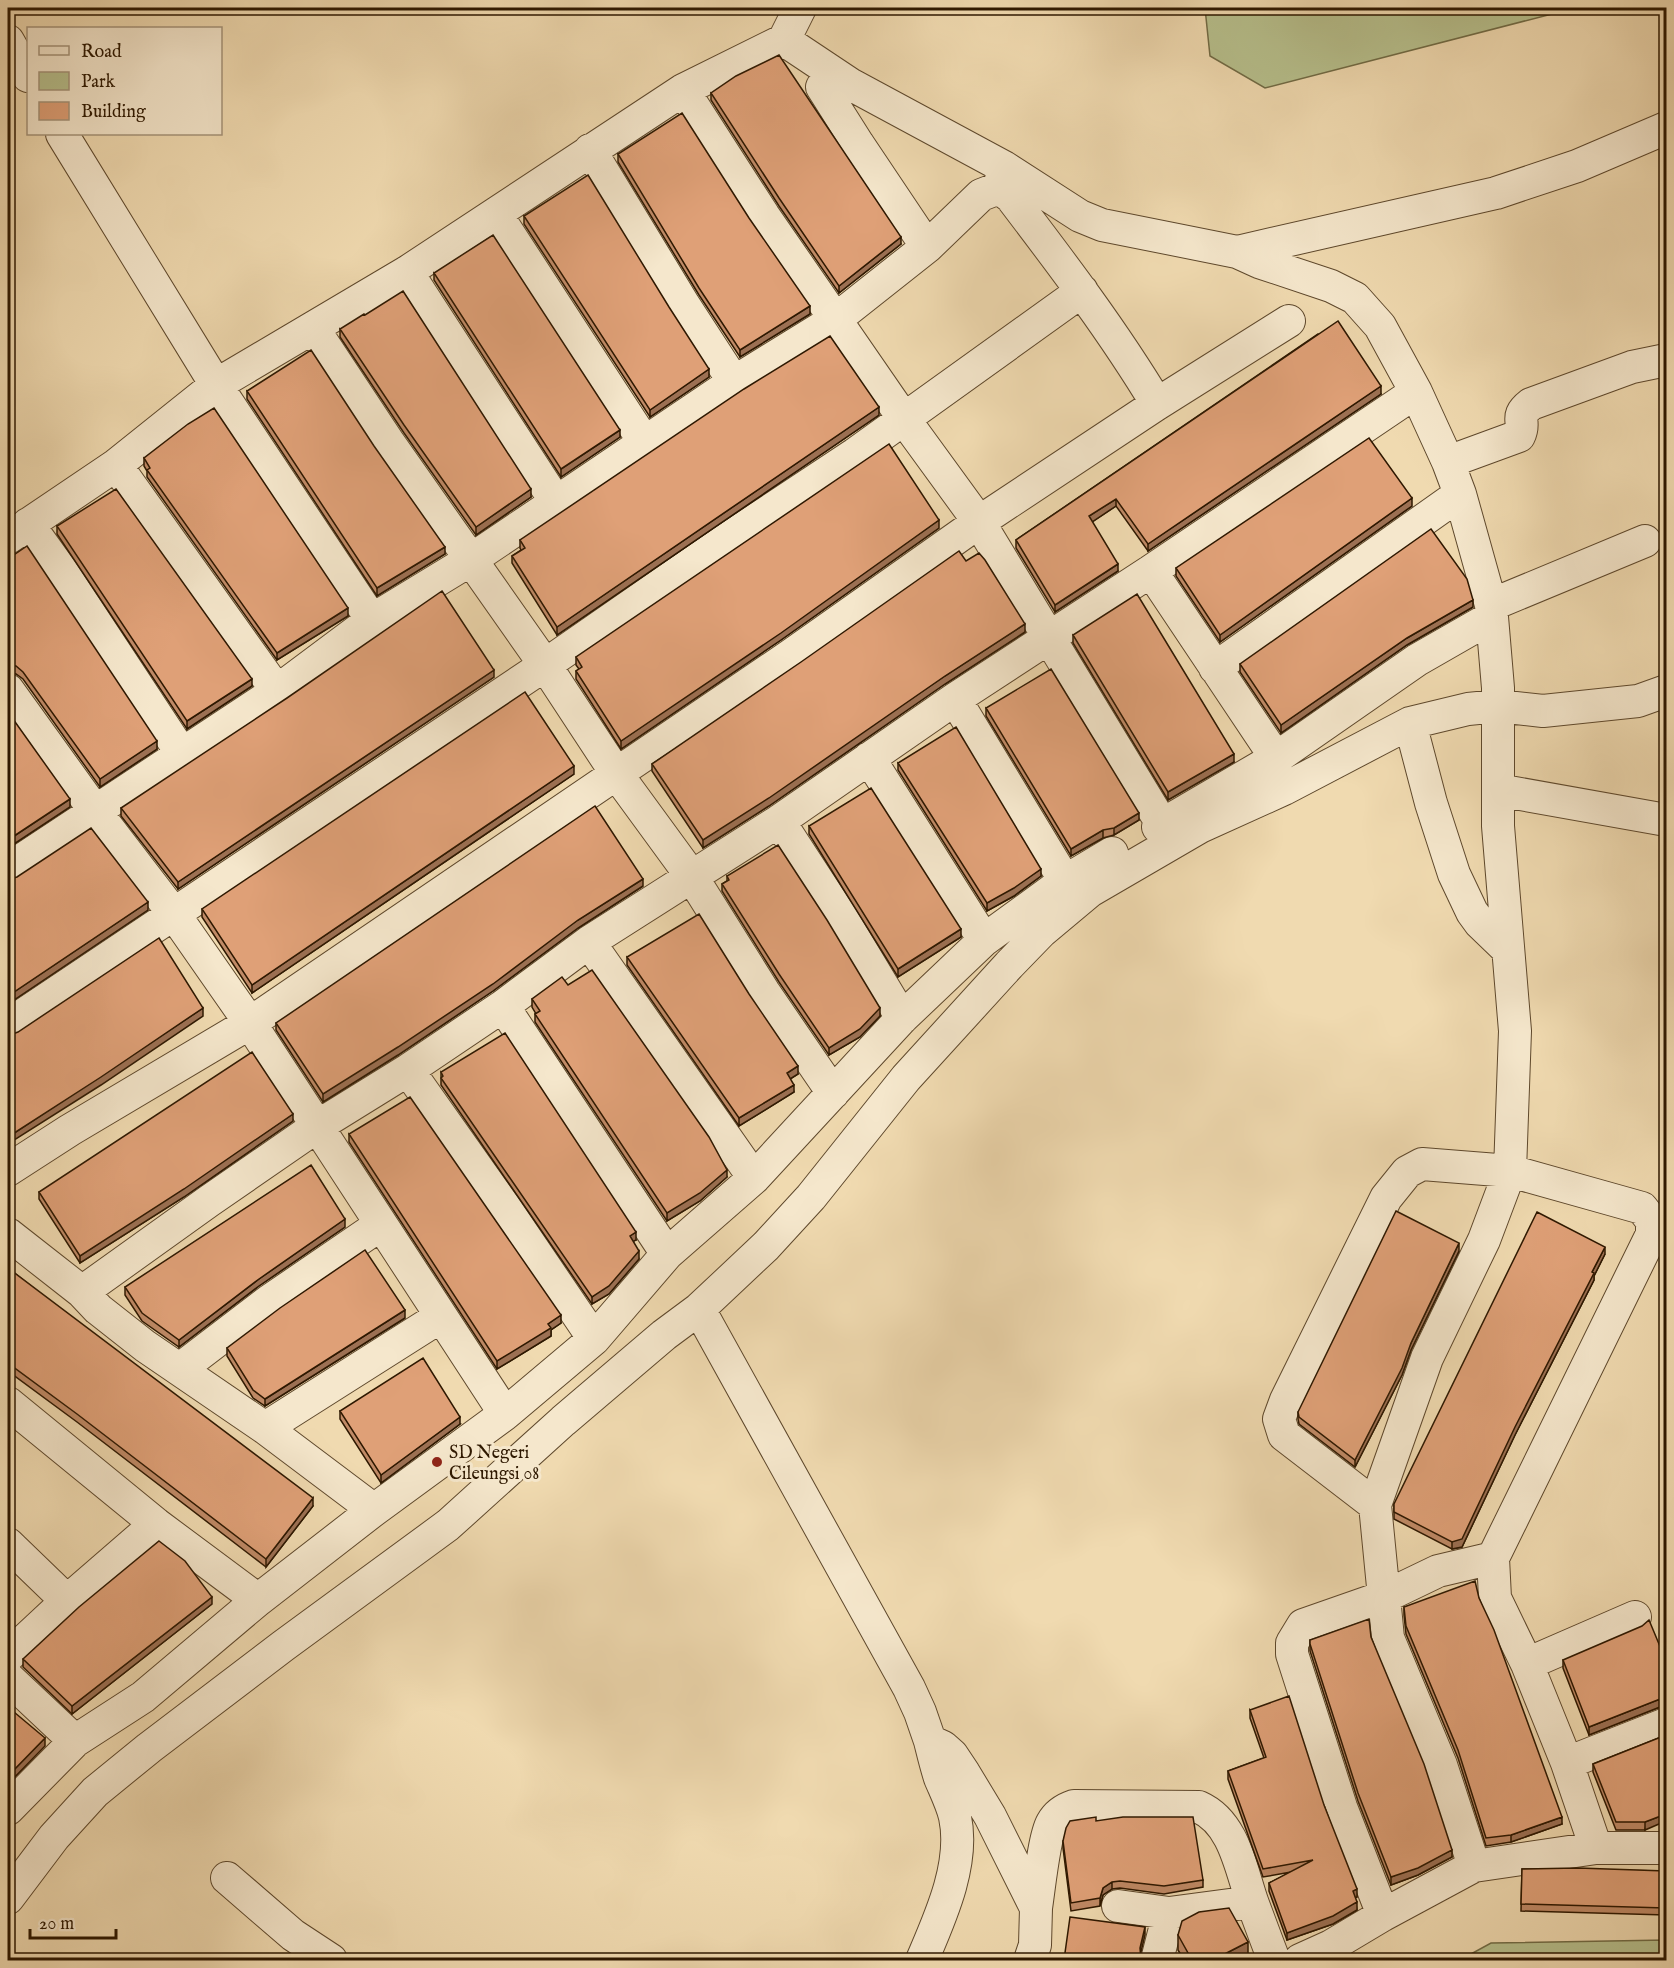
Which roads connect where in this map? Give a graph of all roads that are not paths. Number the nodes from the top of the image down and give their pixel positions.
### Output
1 (800, 8) edge
2 (784, 40) junction
3 (8, 41) edge
4 (27, 74) edge
5 (822, 87) dead end
6 (683, 90) junction
7 (1666, 128) edge
8 (63, 135) edge
9 (590, 150) junction
10 (1001, 178) junction
11 (496, 214) junction
12 (927, 247) junction
13 (1237, 252) junction
14 (407, 272) junction
15 (1082, 291) junction
16 (836, 319) junction
17 (1289, 321) dead end
18 (313, 328) junction
19 (1666, 360) edge
20 (734, 382) junction
21 (216, 385) junction
22 (1416, 392) junction
23 (1157, 404) junction
24 (904, 419) junction
25 (645, 443) junction
26 (1448, 462) junction
27 (116, 465) junction
28 (1460, 494) junction
29 (556, 502) junction
30 (979, 522) junction
31 (18, 531) edge
32 (1645, 541) dead end
33 (472, 559) junction
34 (1151, 571) junction
35 (1492, 611) junction
36 (372, 620) junction
37 (1050, 637) junction
38 (545, 665) junction
39 (1215, 668) junction
40 (8, 690) edge
41 (277, 691) junction
42 (1666, 691) edge
43 (955, 699) junction
44 (1498, 706) junction
45 (1410, 723) junction
46 (182, 754) junction
47 (869, 758) junction
48 (1276, 758) junction
49 (616, 773) junction
50 (1498, 790) junction
51 (95, 812) junction
52 (1666, 820) edge
53 (779, 821) junction
54 (1162, 824) junction
55 (8, 869) edge
56 (692, 877) junction
57 (1065, 881) junction
58 (174, 914) junction
59 (984, 940) junction
60 (589, 942) junction
61 (1507, 949) junction
62 (503, 1005) junction
63 (902, 1018) junction
64 (250, 1023) junction
65 (8, 1025) edge
66 (408, 1070) junction
67 (833, 1093) junction
68 (316, 1126) junction
69 (8, 1170) edge
70 (1510, 1172) junction
71 (754, 1179) junction
72 (380, 1225) junction
73 (1659, 1229) edge
74 (8, 1234) edge
75 (667, 1254) junction
76 (82, 1292) junction
77 (699, 1309) junction
78 (440, 1317) junction
79 (594, 1339) junction
80 (180, 1369) junction
81 (8, 1403) edge
82 (505, 1414) junction
83 (265, 1428) junction
84 (1376, 1505) junction
85 (374, 1510) junction
86 (156, 1524) junction
87 (8, 1544) edge
88 (1493, 1558) junction
89 (1386, 1596) junction
90 (258, 1600) junction
91 (67, 1601) junction
92 (1635, 1617) dead end
93 (8, 1656) edge
94 (1527, 1664) junction
95 (8, 1678) edge
96 (1666, 1724) edge
97 (75, 1741) junction
98 (930, 1742) junction
99 (1567, 1763) junction
100 (8, 1809) edge
101 (1596, 1848) junction
102 (1666, 1848) edge
103 (1474, 1866) junction
104 (227, 1878) dead end
105 (8, 1898) edge
106 (1252, 1902) junction
107 (1118, 1906) dead end
108 (1036, 1908) junction
109 (1169, 1913) junction
110 (1383, 1915) junction
111 (331, 1960) edge
112 (922, 1960) edge
113 (1030, 1960) edge
114 (1157, 1960) edge
115 (1274, 1960) edge
116 (1300, 1960) edge

1 - 2 street
2 - 6 street
2 - 10 street
3 - 4 street
5 - 12 street
6 - 9 street
6 - 16 street
7 - 13 street
8 - 21 street
9 - 11 street
9 - 20 street
10 - 12 street
10 - 13 street
10 - 15 street
11 - 14 street
11 - 25 street
12 - 16 street
13 - 22 street
14 - 18 street
14 - 29 street
15 - 23 street
15 - 24 street
16 - 20 street
16 - 24 street
17 - 23 street
18 - 21 street
18 - 33 street
19 - 26 street
20 - 25 street
21 - 27 street
21 - 36 street
22 - 26 street
22 - 34 street
23 - 30 street
24 - 30 street
24 - 38 street
25 - 29 street
26 - 28 street
27 - 31 street
27 - 41 street
28 - 35 street
28 - 39 street
29 - 33 street
30 - 37 street
30 - 49 street
31 - 46 street
32 - 35 street
33 - 36 street
33 - 38 street
34 - 37 street
34 - 39 street
35 - 44 street
35 - 48 street
36 - 41 street
37 - 43 street
37 - 54 street
38 - 49 street
38 - 58 street
39 - 48 street
40 - 51 street
41 - 46 street
42 - 44 street
43 - 47 street
43 - 57 street
44 - 45 street
44 - 50 street
45 - 61 street
45 - 77 street
46 - 51 street
47 - 53 street
47 - 59 street
48 - 54 street
49 - 56 street
49 - 64 street
50 - 52 street
50 - 61 street
51 - 55 street
51 - 58 street
53 - 56 street
53 - 63 street
54 - 57 street
56 - 60 street
56 - 67 street
57 - 59 street
58 - 64 street
58 - 65 street
59 - 63 street
60 - 62 street
60 - 71 street
61 - 70 street
62 - 66 street
62 - 75 street
63 - 67 street
64 - 68 street
64 - 69 street
66 - 68 street
66 - 79 street
67 - 71 street
68 - 72 street
68 - 76 street
70 - 73 street
70 - 84 street
70 - 84 street
71 - 75 street
72 - 78 street
72 - 80 street
73 - 88 street
74 - 76 street
75 - 79 street
76 - 80 street
77 - 98 street
77 - 105 street
78 - 82 street
78 - 83 street
79 - 82 street
80 - 83 street
81 - 86 street
82 - 85 street
83 - 85 street
84 - 89 street
85 - 90 street
86 - 90 street
86 - 91 street
87 - 91 street
88 - 89 street
88 - 94 street
89 - 103 street
89 - 110 street
90 - 97 street
91 - 93 street
92 - 94 street
94 - 99 street
95 - 97 street
96 - 99 street
97 - 100 street
98 - 108 street
98 - 112 street
99 - 101 street
101 - 102 street
101 - 103 street
103 - 110 street
104 - 111 street
106 - 108 street
106 - 109 street
106 - 115 street
107 - 109 street
108 - 113 street
109 - 114 street
110 - 116 street

